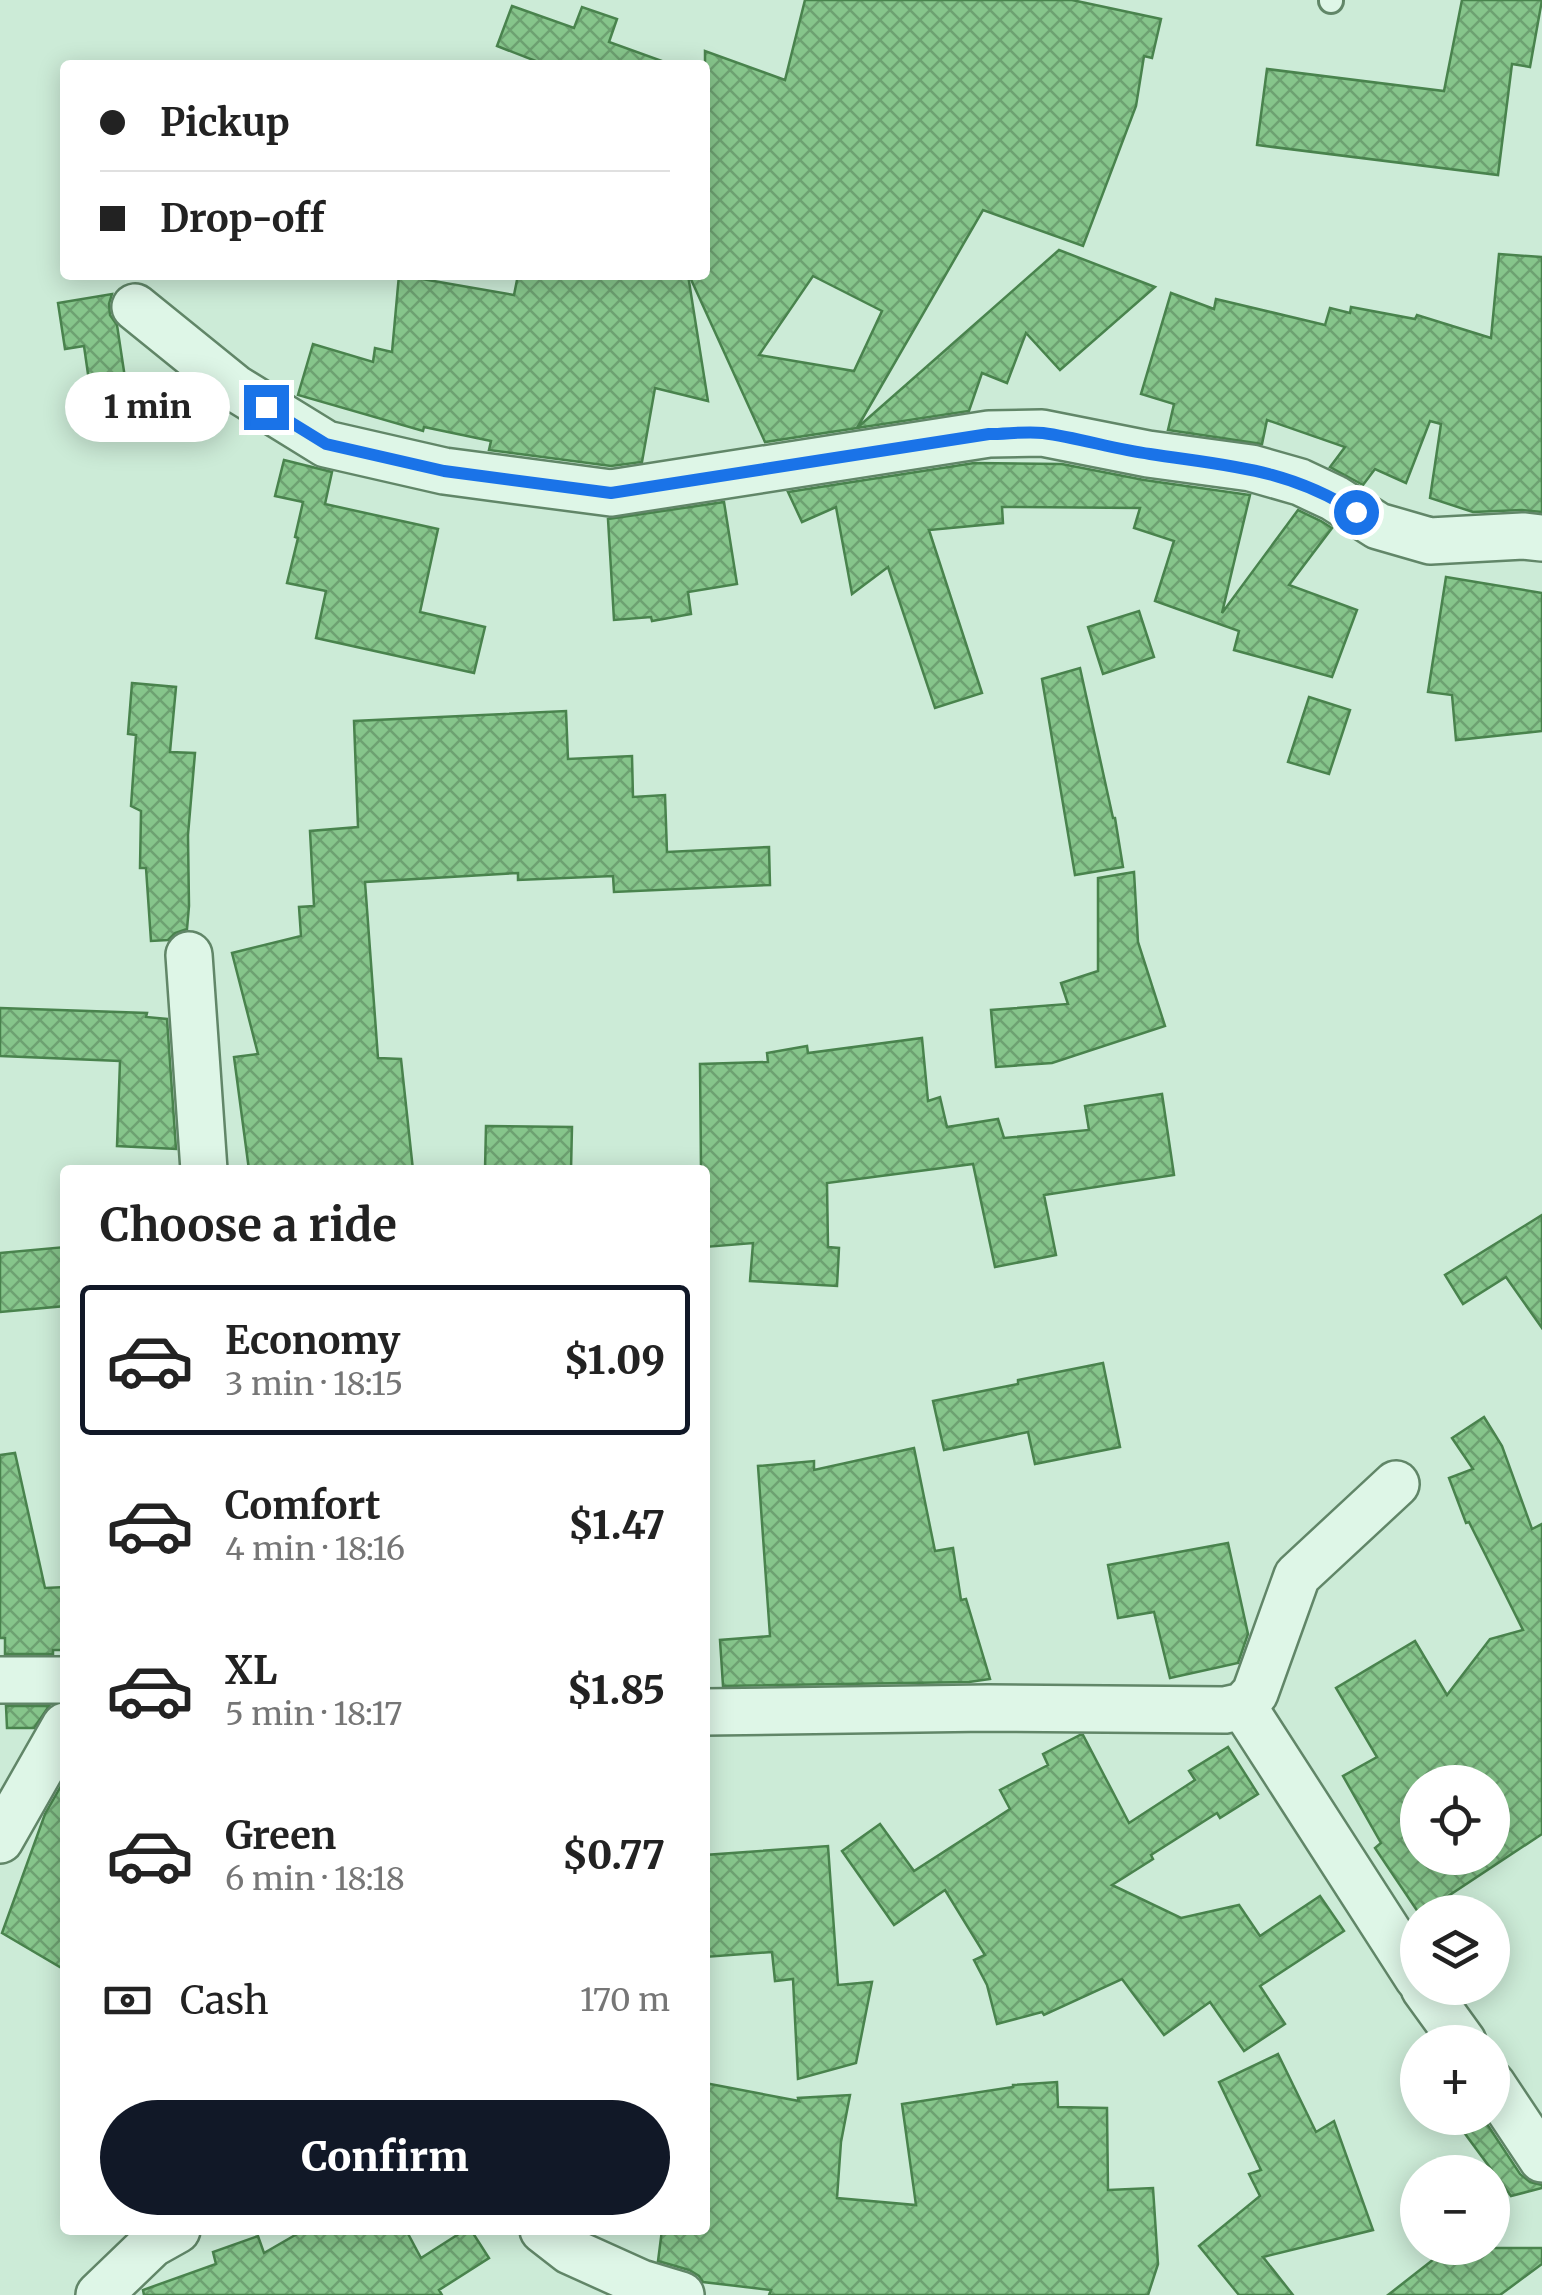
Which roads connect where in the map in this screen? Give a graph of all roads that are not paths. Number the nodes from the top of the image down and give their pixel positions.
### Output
1 (135, 307) dead end
2 (1542, 538) edge
3 (189, 956) dead end
4 (204, 1165) edge
5 (1396, 1484) dead end
6 (0, 1680) edge
7 (60, 1680) edge
8 (1243, 1706) junction
9 (710, 1712) edge
10 (60, 1735) edge
11 (0, 1840) edge
12 (1400, 1950) edge
13 (1510, 2111) edge
14 (1542, 2159) edge
15 (168, 2235) edge
16 (549, 2235) edge
17 (110, 2291) edge
18 (647, 2291) edge

1 - 2 street
3 - 4 street
5 - 8 street
6 - 7 street
8 - 9 street
8 - 12 street
10 - 11 street
13 - 14 street
15 - 17 street
16 - 18 street

